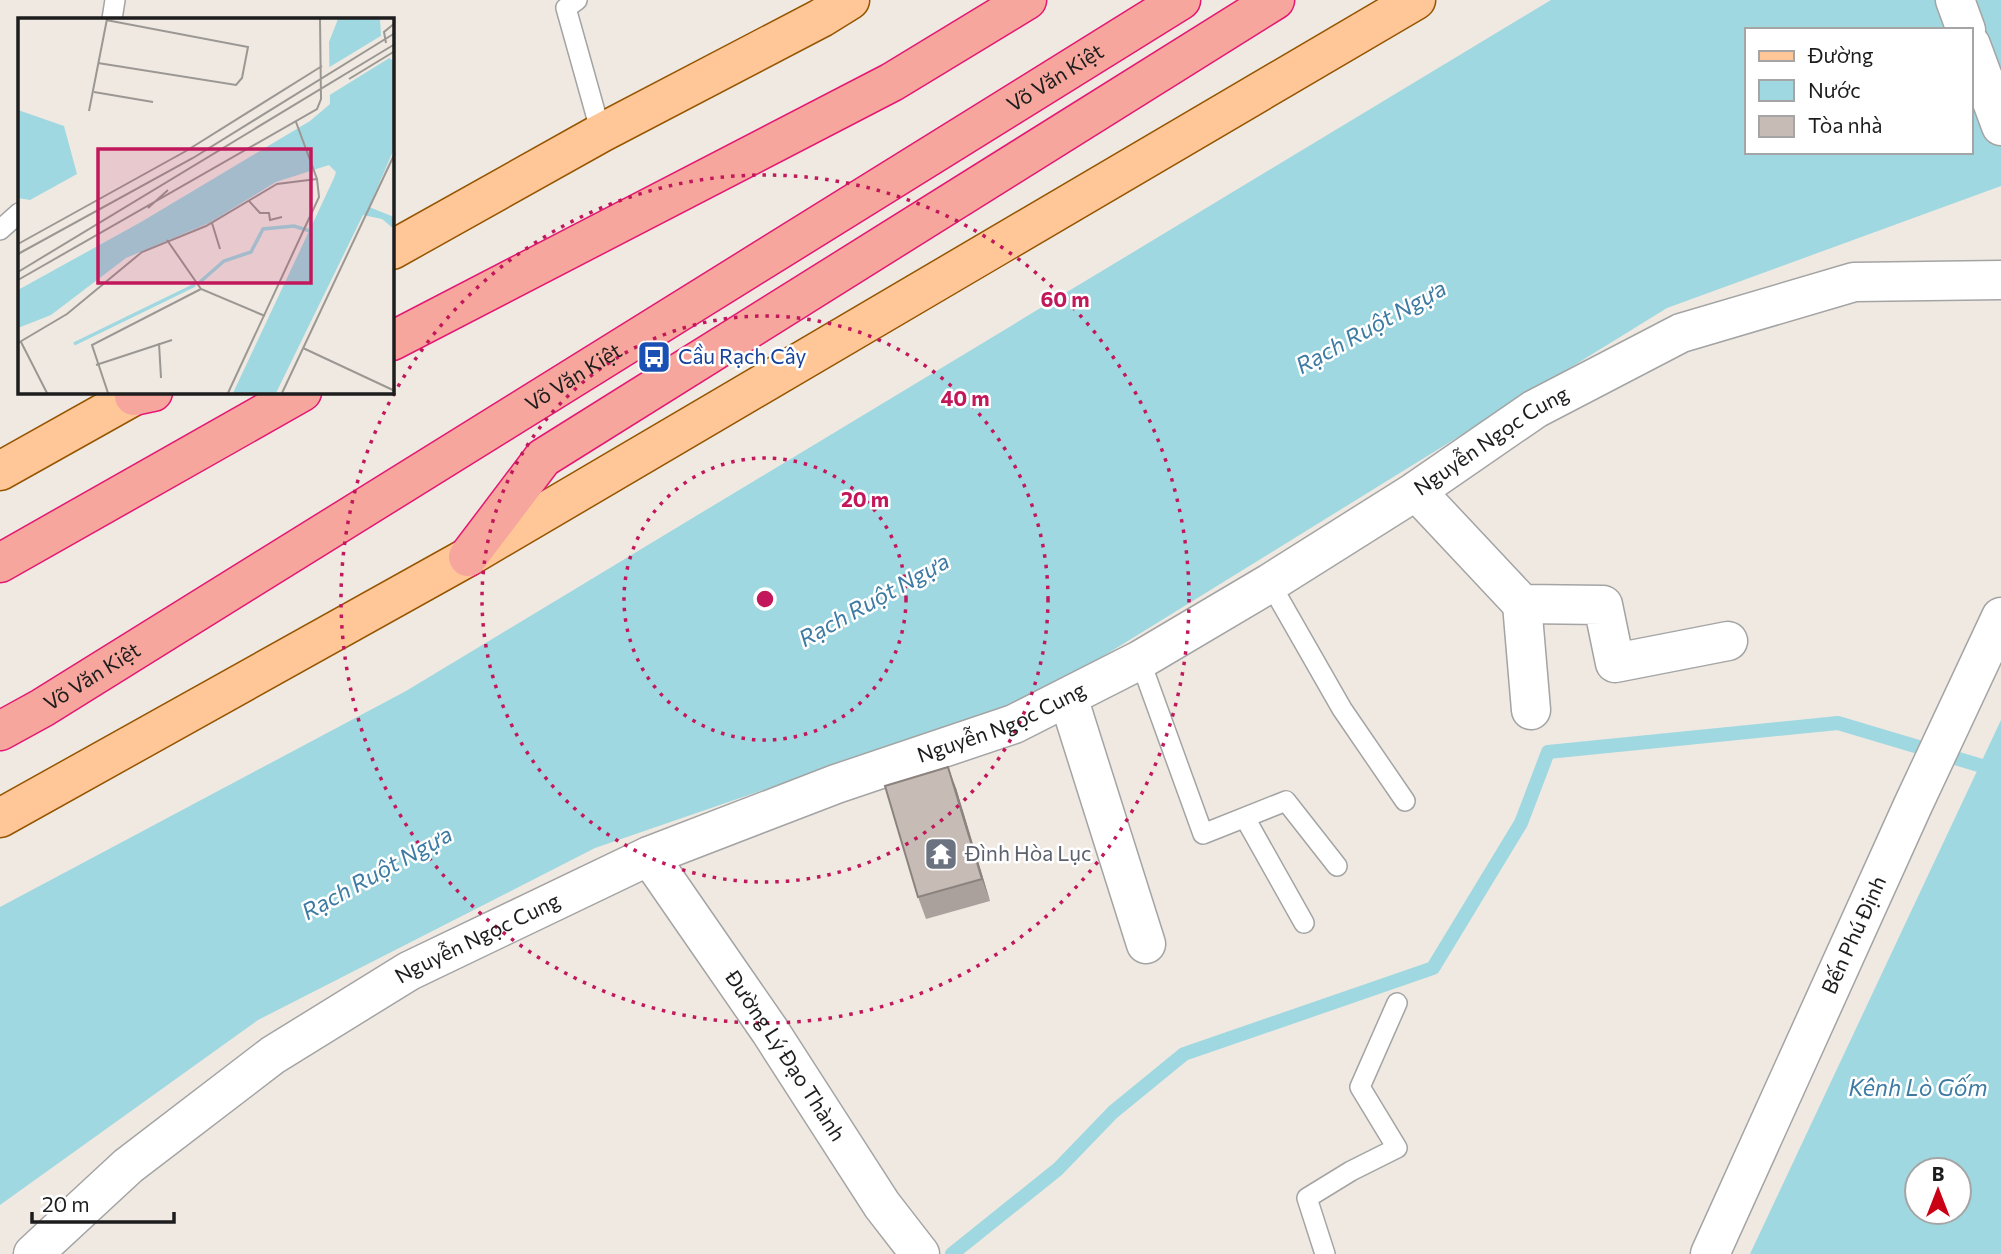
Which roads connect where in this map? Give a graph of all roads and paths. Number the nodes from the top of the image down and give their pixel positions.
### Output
1 (115, 0) edge
2 (850, 0) edge
3 (1027, 0) edge
4 (1181, 0) edge
5 (1275, 0) edge
6 (1416, 0) edge
7 (1955, 0) edge
8 (567, 3) edge
9 (112, 18) edge
10 (1965, 28) edge
11 (1973, 50) edge
12 (2001, 126) edge
13 (601, 133) junction
14 (18, 214) edge
15 (0, 230) edge
16 (394, 249) edge
17 (2001, 280) edge
18 (394, 340) edge
19 (140, 394) edge
20 (298, 394) edge
21 (0, 471) edge
22 (1416, 491) junction
23 (468, 557) junction
24 (0, 563) edge
25 (1270, 583) junction
26 (1522, 604) junction
27 (1996, 628) edge
28 (1728, 641) dead end
29 (1140, 660) junction
30 (1068, 697) junction
31 (1531, 710) dead end
32 (0, 731) edge
33 (1405, 802) dead end
34 (0, 818) edge
35 (1245, 818) junction
36 (649, 856) junction
37 (1338, 866) dead end
38 (1304, 923) dead end
39 (1146, 944) dead end
40 (1397, 1003) dead end
41 (913, 1244) edge
42 (33, 1254) edge
43 (1325, 1254) edge
44 (1710, 1254) edge

1 - 9 lane
2 - 13 main road
3 - 18 highway
4 - 32 highway, Võ Văn Kiệt
5 - 23 highway
6 - 23 main road
7 - 10 street
8 - 13 lane
11 - 12 street
13 - 16 main road
14 - 15 lane
17 - 22 street, Nguyễn Ngọc Cung
19 - 21 main road
20 - 24 highway
22 - 25 street, Nguyễn Ngọc Cung
22 - 26 street
23 - 34 main road
25 - 29 street, Nguyễn Ngọc Cung
25 - 33 lane
26 - 28 street
26 - 31 street
27 - 44 street, Bến Phú Định
29 - 30 street, Nguyễn Ngọc Cung
29 - 35 lane
30 - 36 street, Nguyễn Ngọc Cung
30 - 39 street
35 - 37 lane
35 - 38 lane
36 - 41 street, Đường Lý Đạo Thành
36 - 42 street, Nguyễn Ngọc Cung
40 - 43 lane

